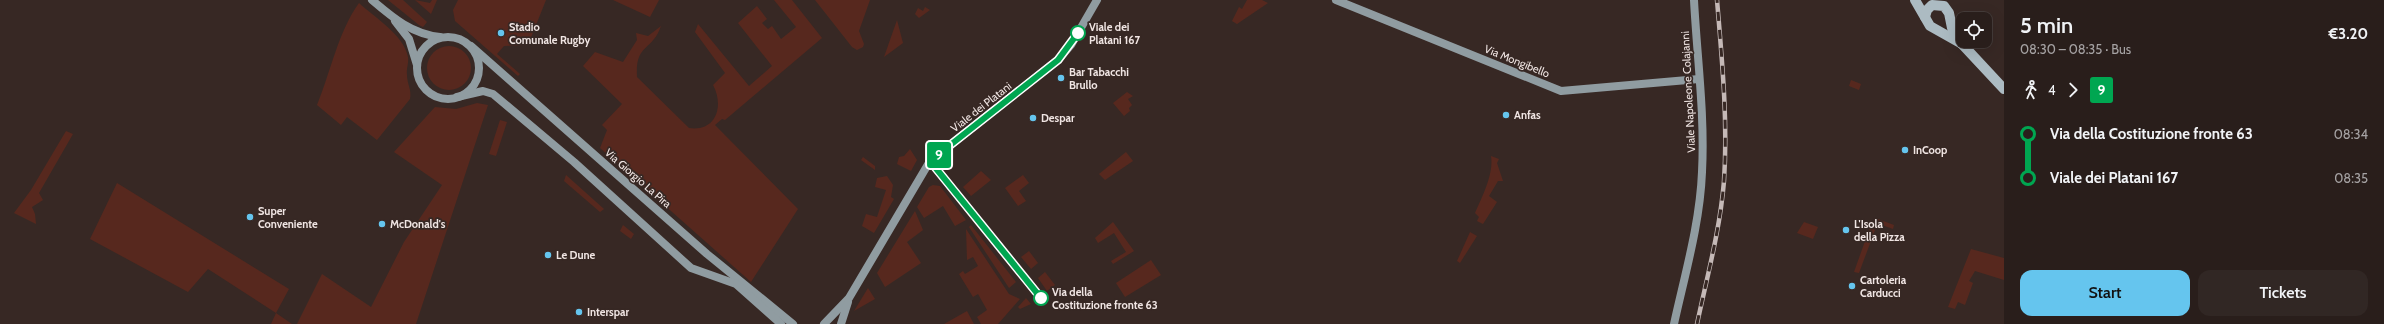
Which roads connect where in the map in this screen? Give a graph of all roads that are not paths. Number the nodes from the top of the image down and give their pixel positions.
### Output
1 (372, 0) edge
2 (1097, 0) edge
3 (1336, 0) edge
4 (1694, 0) edge
5 (1915, 0) edge
6 (1928, 2) edge
7 (1950, 16) junction
8 (392, 17) junction
9 (1925, 17) junction
10 (1932, 28) junction
11 (1956, 34) edge
12 (443, 38) junction
13 (1956, 41) edge
14 (470, 46) junction
15 (1966, 48) edge
16 (418, 70) junction
17 (1699, 79) junction
18 (2004, 89) edge
19 (458, 97) junction
20 (849, 298) junction
21 (781, 324) edge
22 (794, 324) edge
23 (824, 324) edge
24 (841, 324) edge
25 (1674, 324) edge

1 - 8 main road
2 - 20 main road, Viale dei Platani
3 - 17 main road, Via Mongibello
4 - 17 main road, Viale Napoleone Colajanni
5 - 9 main road
6 - 7 main road
6 - 9 main road
7 - 10 main road
7 - 11 main road
8 - 12 main road
8 - 16 main road
9 - 10 main road
10 - 13 main road
12 - 14 main road
12 - 16 main road
14 - 19 main road
14 - 22 main road, Via Giorgio La Pira
15 - 18 main road
16 - 19 main road
17 - 25 main road, Viale Napoleone Colajanni
19 - 21 main road
20 - 23 main road
20 - 24 main road

